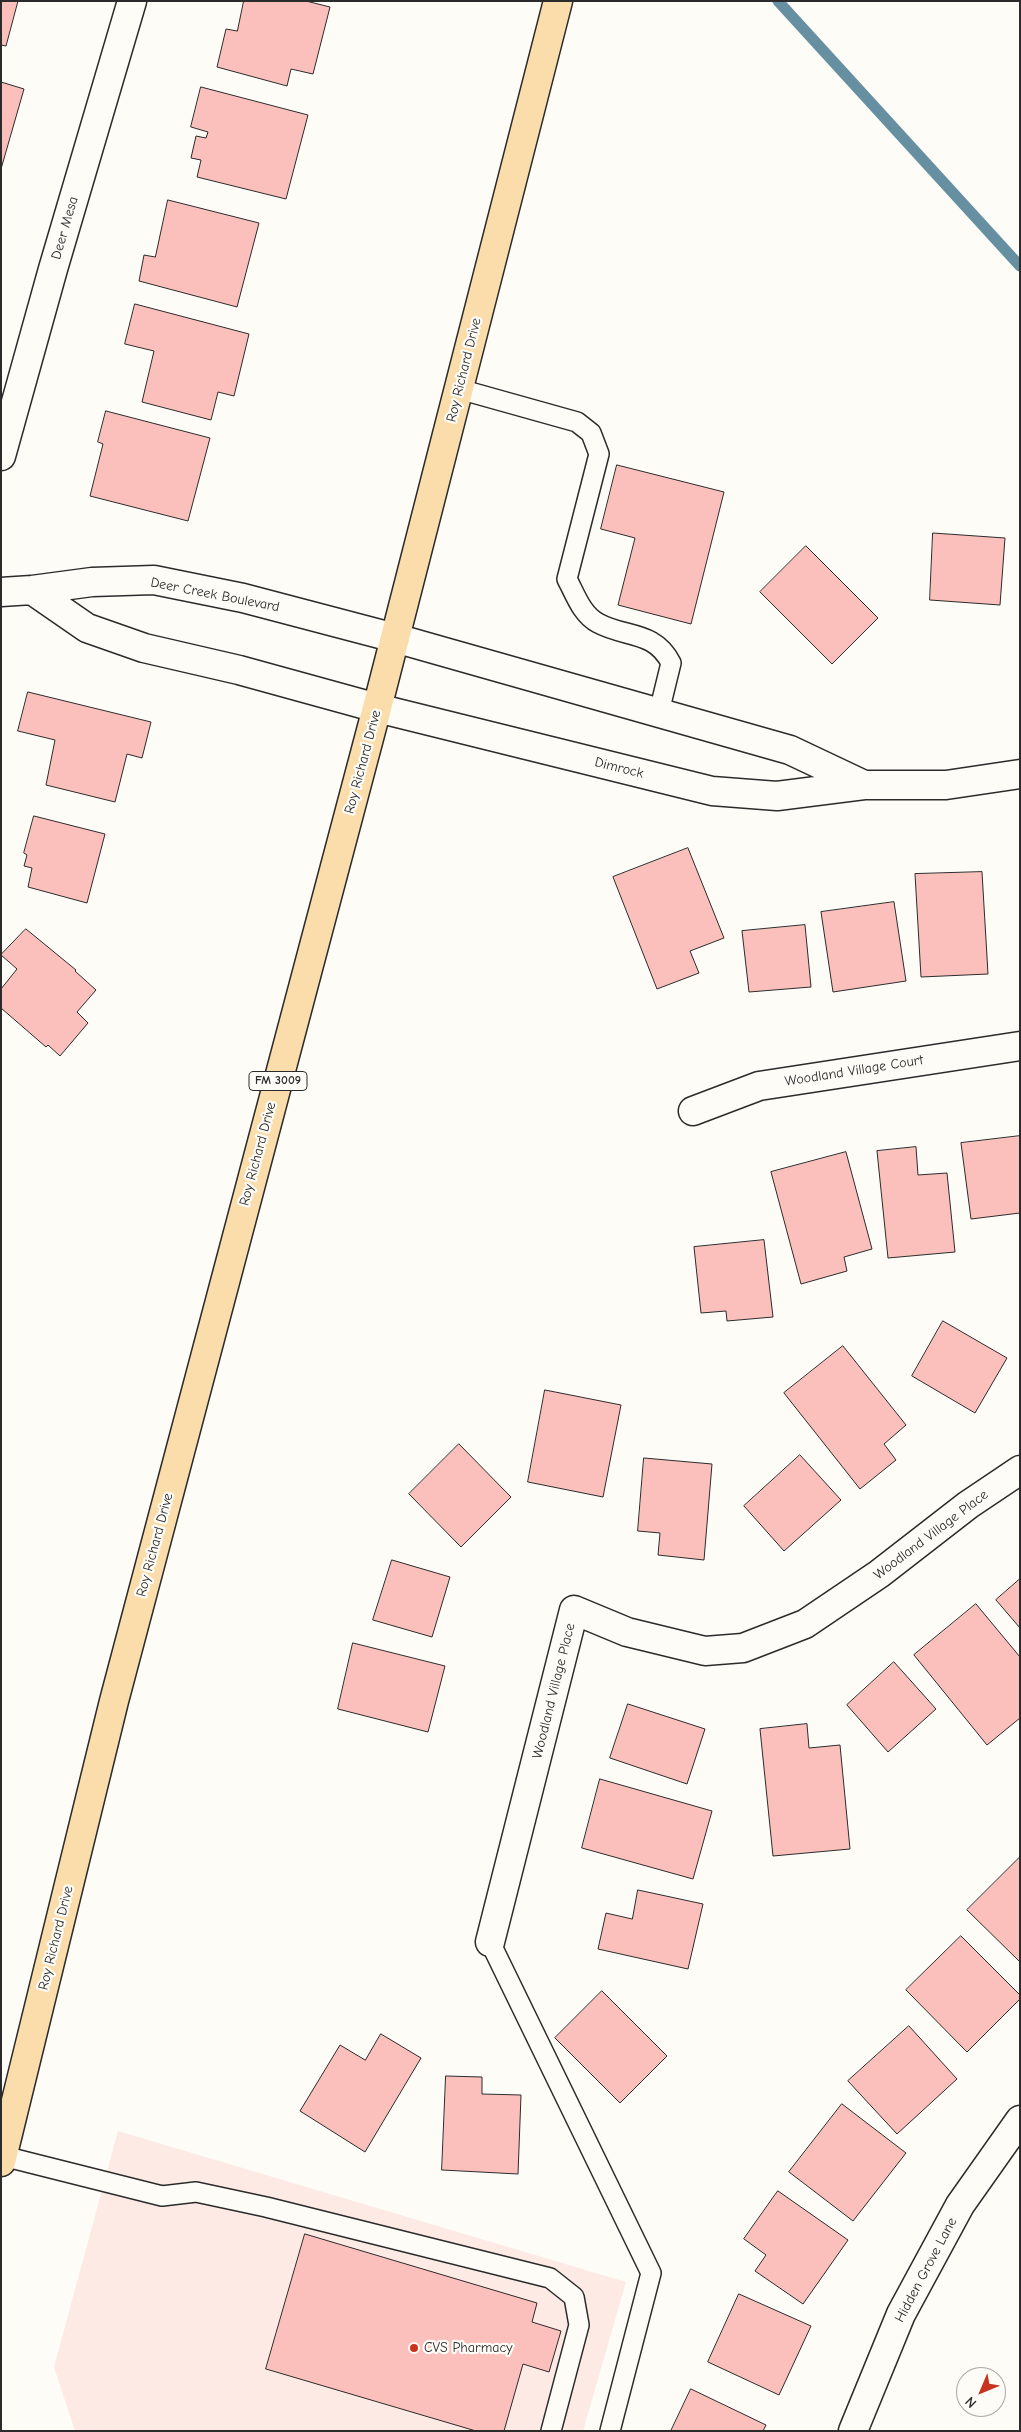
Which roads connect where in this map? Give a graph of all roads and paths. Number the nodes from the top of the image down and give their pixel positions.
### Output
1 (132, 1) edge
2 (558, 1) edge
3 (459, 389) junction
4 (1, 456) edge
5 (32, 590) junction
6 (1, 592) edge
7 (395, 638) junction
8 (377, 708) junction
9 (659, 712) junction
10 (1020, 774) edge
11 (864, 785) junction
12 (1020, 1046) edge
13 (692, 1111) dead end
14 (1020, 1470) edge
15 (490, 1942) joint
16 (1020, 2120) edge
17 (2, 2159) edge
18 (551, 2431) edge
19 (610, 2431) edge
20 (853, 2431) edge

1 - 4 street, Deer Mesa
2 - 3 main road, Roy Richard Drive / FM 3009
3 - 7 main road, Roy Richard Drive / FM 3009
3 - 9 lane
5 - 6 street, Deer Creek Boulevard
5 - 7 street, Deer Creek Boulevard
5 - 8 street
7 - 8 main road, Roy Richard Drive / FM 3009
7 - 9 street, Dimrock
8 - 11 street, Dimrock
8 - 17 main road, Roy Richard Drive / FM 3009
9 - 11 street, Dimrock
10 - 11 street, Dimrock
12 - 13 street, Woodland Village Court
14 - 15 street, Woodland Village Place
15 - 19 lane
16 - 20 street, Hidden Grove Lane
17 - 18 lane

